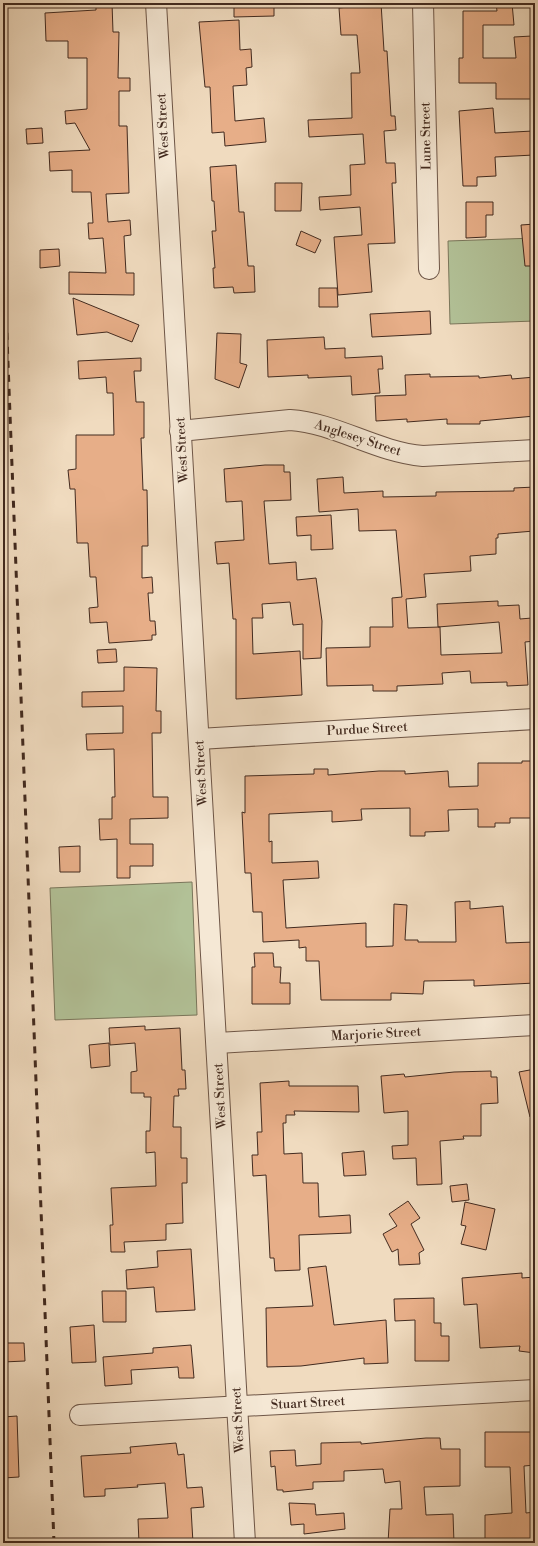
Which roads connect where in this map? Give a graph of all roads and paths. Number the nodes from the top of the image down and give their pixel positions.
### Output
1 (156, 3) edge
2 (423, 3) edge
3 (429, 269) dead end
4 (180, 431) junction
5 (535, 450) edge
6 (535, 719) edge
7 (199, 738) junction
8 (535, 1025) edge
9 (217, 1043) junction
10 (535, 1390) edge
11 (238, 1407) junction
12 (80, 1415) dead end
13 (246, 1543) edge

1 - 4 street, West Street
2 - 3 street, Lune Street
4 - 5 street, Anglesey Street
4 - 7 street, West Street
6 - 7 street, Purdue Street
7 - 9 street, West Street
8 - 9 street, Marjorie Street
9 - 11 street, West Street
10 - 11 street, Stuart Street
11 - 12 street, Stuart Street
11 - 13 street, West Street

